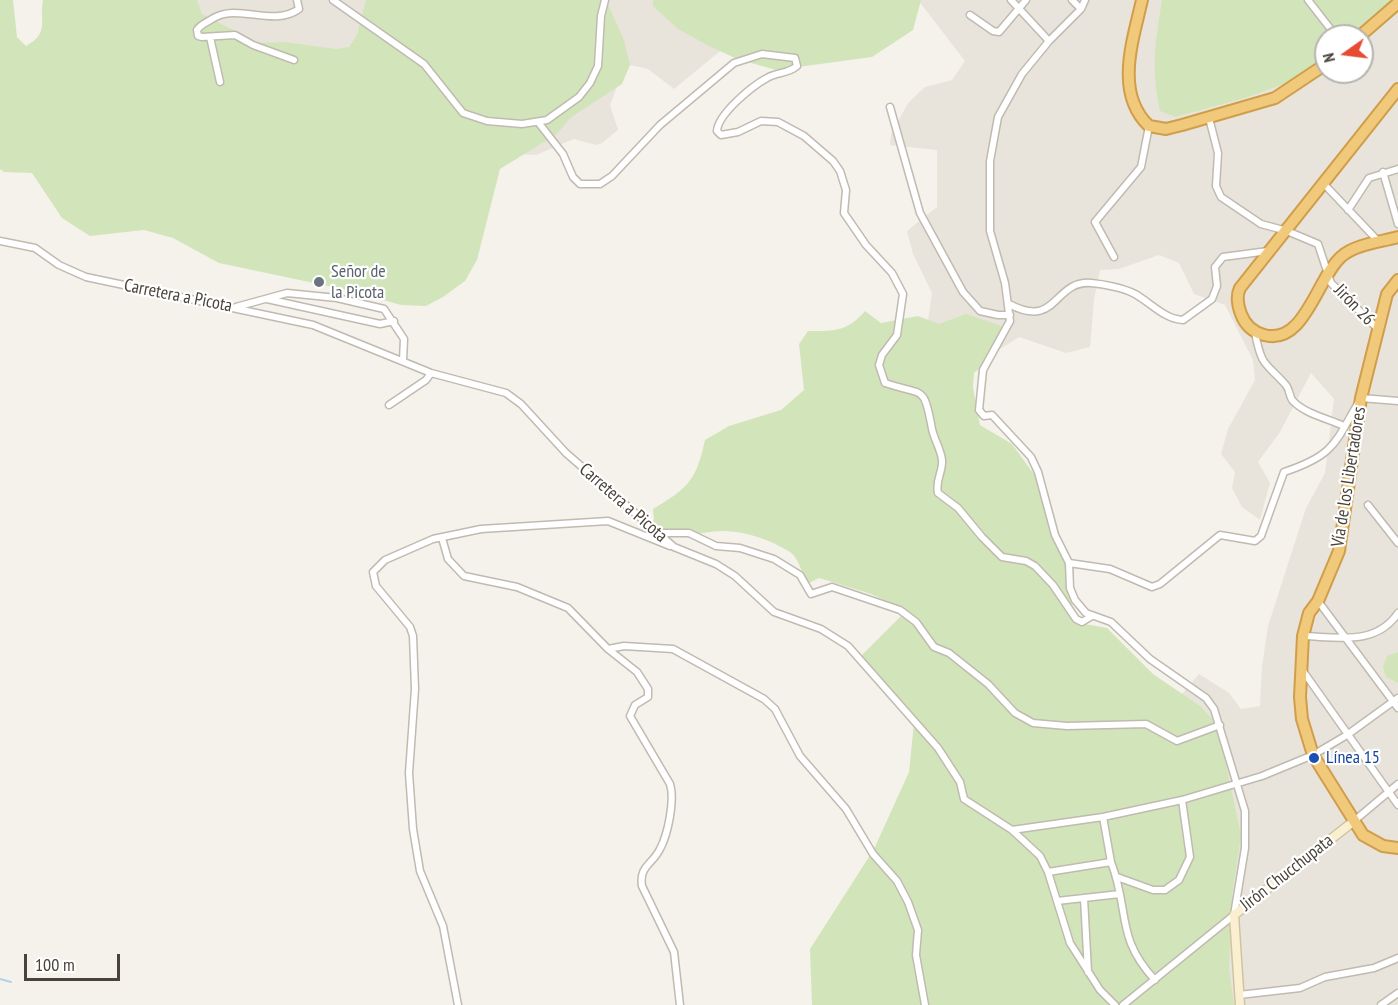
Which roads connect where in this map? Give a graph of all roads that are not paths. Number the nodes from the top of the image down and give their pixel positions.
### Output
1 (297, 0) edge
2 (605, 0) edge
3 (1011, 0) edge
4 (1026, 0) edge
5 (1072, 0) edge
6 (1085, 0) edge
7 (1142, 0) edge
8 (1308, 0) edge
9 (337, 1) edge
10 (1398, 3) edge
11 (1017, 8) junction
12 (1081, 9) junction
13 (970, 15) dead end
14 (1327, 24) edge
15 (1374, 24) edge
16 (210, 37) junction
17 (1049, 40) junction
18 (294, 60) dead end
19 (1314, 74) edge
20 (220, 82) dead end
21 (1398, 89) edge
22 (890, 106) dead end
23 (1209, 118) junction
24 (538, 122) junction
25 (1149, 126) junction
26 (1398, 169) edge
27 (1383, 172) junction
28 (1324, 184) junction
29 (1348, 210) junction
30 (1398, 224) edge
31 (1287, 231) junction
32 (1398, 237) edge
33 (0, 241) edge
34 (1380, 242) junction
35 (1268, 251) junction
36 (1114, 257) dead end
37 (1327, 271) junction
38 (1398, 280) edge
39 (267, 299) junction
40 (1009, 304) junction
41 (233, 307) junction
42 (1010, 315) junction
43 (394, 321) junction
44 (1378, 329) junction
45 (1255, 332) junction
46 (403, 360) junction
47 (431, 373) junction
48 (1361, 398) junction
49 (1398, 401) edge
50 (389, 405) dead end
51 (1344, 426) junction
52 (1368, 505) dead end
53 (657, 533) junction
54 (442, 538) junction
55 (1398, 543) edge
56 (674, 547) junction
57 (1069, 563) junction
58 (1318, 601) junction
59 (1398, 613) edge
60 (1092, 616) junction
61 (1303, 636) junction
62 (1345, 638) junction
63 (608, 649) junction
64 (1300, 667) junction
65 (1396, 703) edge
66 (1220, 724) junction
67 (1347, 735) junction
68 (1313, 755) junction
69 (1236, 782) junction
70 (1398, 784) edge
71 (1389, 792) junction
72 (1182, 800) junction
73 (1398, 805) edge
74 (1103, 818) junction
75 (1354, 821) junction
76 (1012, 830) junction
77 (1398, 848) edge
78 (1111, 862) junction
79 (1048, 872) junction
80 (1117, 877) junction
81 (1120, 894) junction
82 (1084, 898) junction
83 (1057, 901) junction
84 (1234, 915) junction
85 (1398, 958) edge
86 (1088, 973) junction
87 (1155, 980) junction
88 (1398, 993) edge
89 (1239, 994) junction
90 (1125, 1004) edge
91 (458, 1005) edge
92 (680, 1005) edge
93 (925, 1005) edge
94 (1115, 1005) edge
95 (1240, 1005) edge
96 (1381, 1005) edge

1 - 16 street
2 - 24 street
3 - 11 street
4 - 11 street
5 - 12 street
6 - 12 street
7 - 25 highway
8 - 14 street
9 - 24 street
10 - 15 highway
11 - 13 street
11 - 17 street
12 - 17 street
16 - 18 street
16 - 20 street
17 - 40 street
19 - 23 highway
21 - 28 highway
22 - 42 street
23 - 25 highway
23 - 31 street, Jirón 26
24 - 60 street
25 - 36 street
26 - 27 street
27 - 29 street
27 - 30 street
28 - 29 street
28 - 31 highway
29 - 34 street
31 - 35 highway
31 - 37 street, Jirón 26
32 - 34 highway
33 - 41 street, Carretera a Picota
34 - 37 highway
35 - 40 street
35 - 45 highway
37 - 44 street, Jirón 26
37 - 45 highway
38 - 44 highway, Vía de los Libertadores
39 - 41 street
39 - 43 street
39 - 43 street
40 - 42 street
41 - 46 street, Carretera a Picota
42 - 57 street
43 - 46 street
44 - 48 highway, Vía de los Libertadores
45 - 51 street
46 - 47 street, Carretera a Picota
47 - 50 street
47 - 53 street, Carretera a Picota
48 - 49 street
48 - 51 street
48 - 58 highway, Vía de los Libertadores
51 - 57 street
52 - 55 street
53 - 56 street, Carretera a Picota
53 - 66 street
54 - 56 street
54 - 63 street
54 - 91 street
56 - 76 street, Carretera a Picota
57 - 60 street
58 - 61 highway, Vía de los Libertadores
58 - 62 street
59 - 62 street
60 - 66 street
61 - 62 street
61 - 64 highway, Vía de los Libertadores
62 - 65 street
63 - 92 street
63 - 93 street
64 - 67 street
64 - 68 highway, Vía de los Libertadores
65 - 67 street
66 - 69 street
67 - 68 street
67 - 71 street
68 - 69 street
68 - 75 highway, Vía de los Libertadores
69 - 72 street
69 - 84 street
70 - 71 street
71 - 73 street
71 - 75 street
72 - 74 street
72 - 80 street
74 - 76 street
74 - 78 street
75 - 77 highway, Vía de los Libertadores
75 - 84 street, Jirón Chucchupata
76 - 79 street, Carretera a Picota
78 - 79 street
78 - 80 street
79 - 83 street, Carretera a Picota
80 - 81 street
81 - 82 street
81 - 87 street
82 - 83 street
82 - 86 street
83 - 86 street, Carretera a Picota
84 - 87 street
84 - 89 street, Jirón Chucchupata
85 - 89 street
86 - 94 street, Carretera a Picota
87 - 90 street
88 - 96 street
89 - 95 street, Jirón Chucchupata

